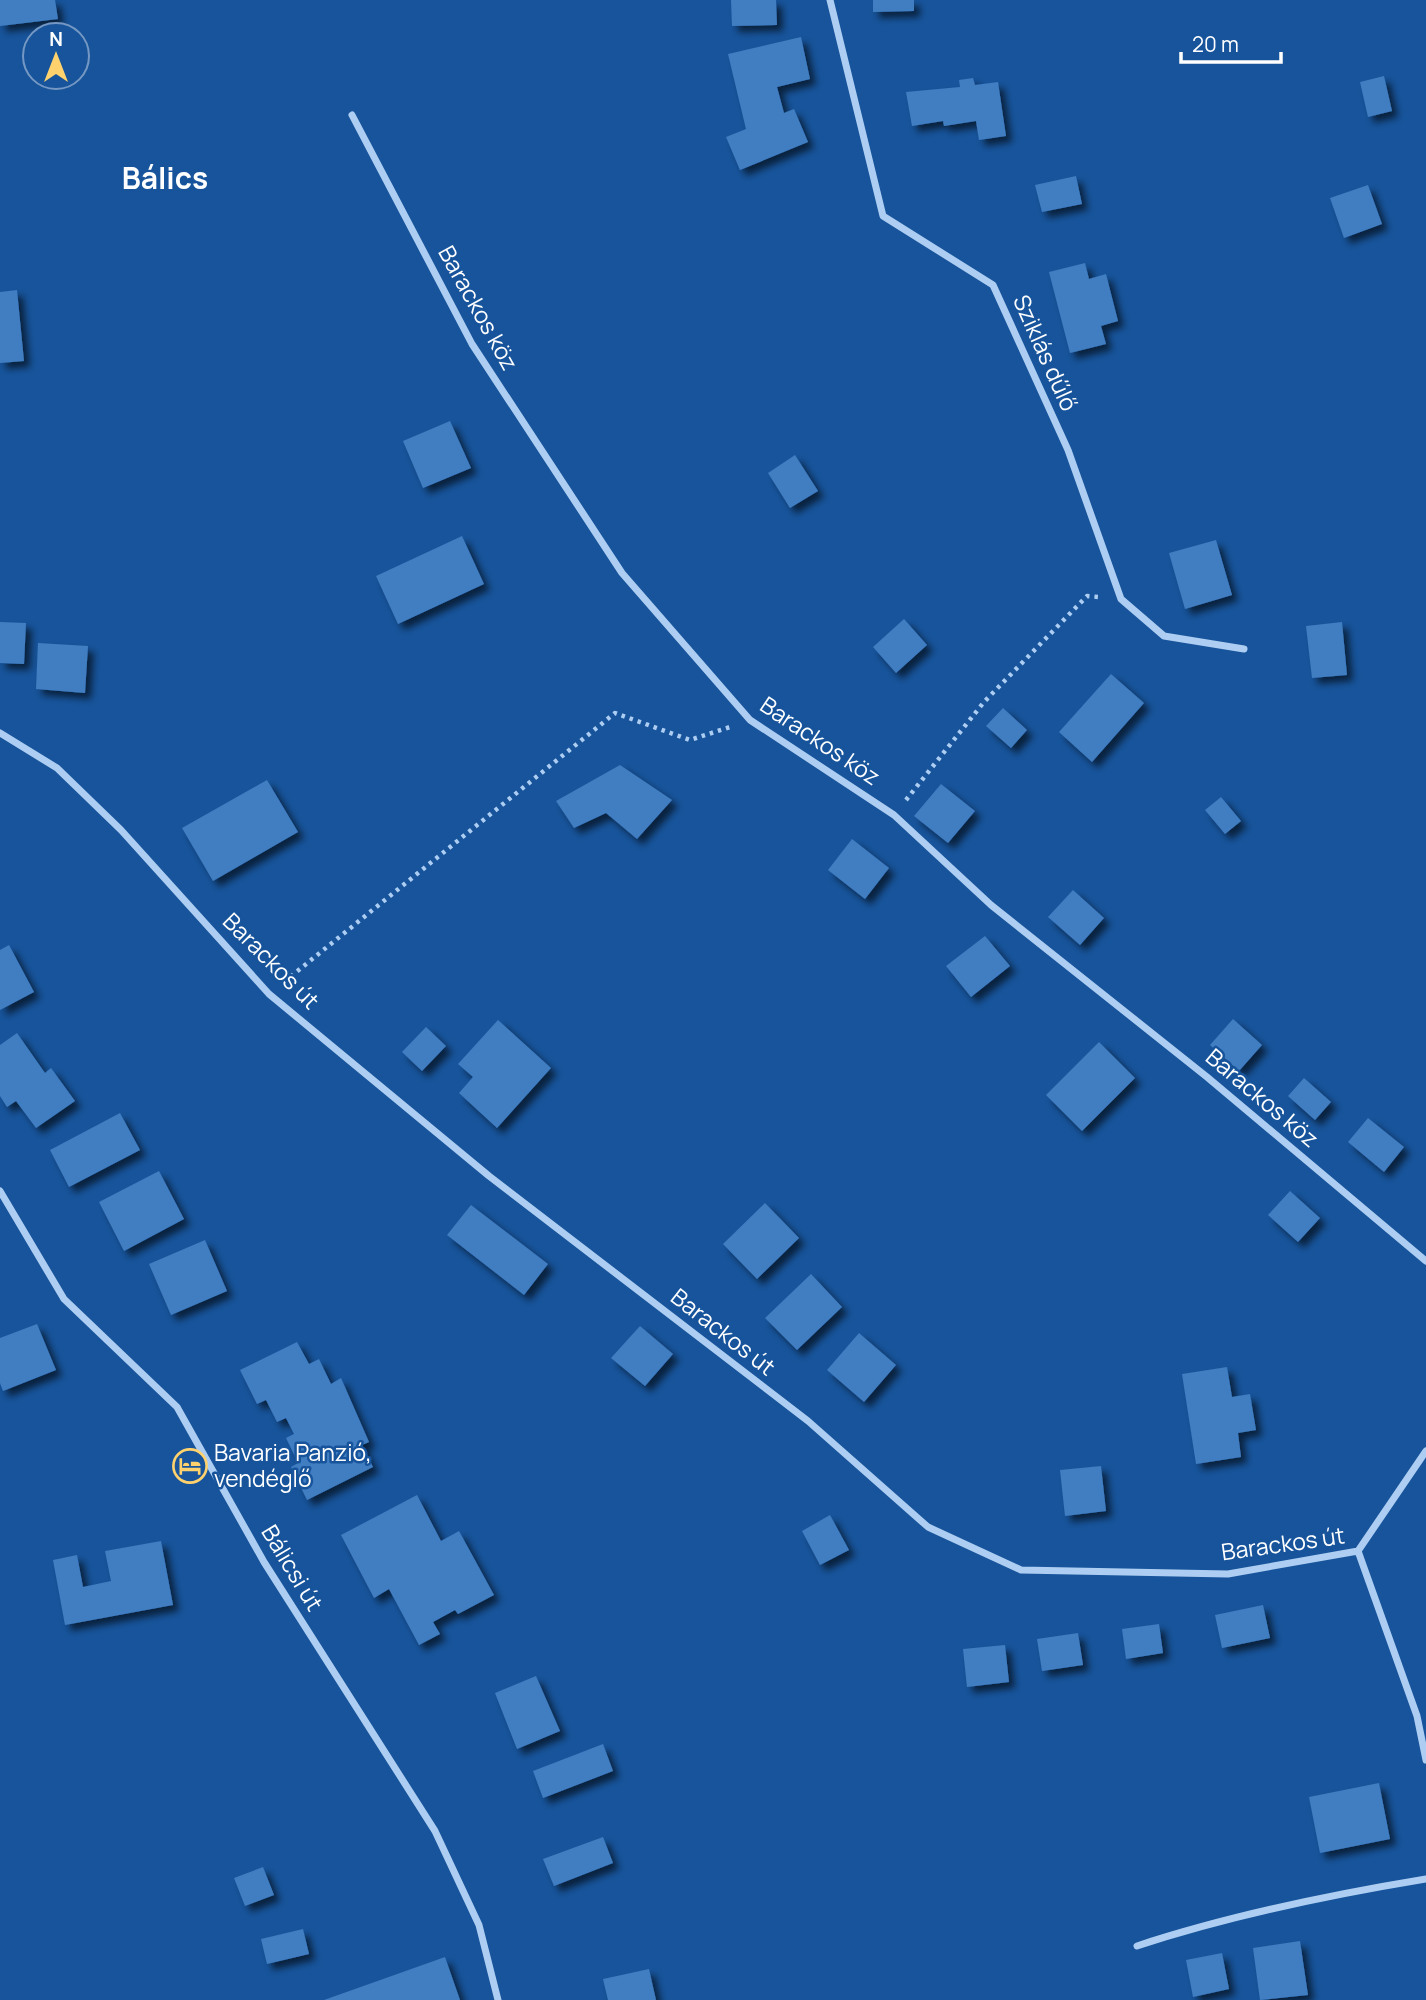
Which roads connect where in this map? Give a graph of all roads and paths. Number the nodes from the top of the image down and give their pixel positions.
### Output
1 (830, 0) edge
2 (352, 115) dead end
3 (1121, 599) junction
4 (1244, 649) dead end
5 (751, 720) junction
6 (0, 733) edge
7 (894, 815) junction
8 (269, 994) junction
9 (0, 1191) edge
10 (1426, 1261) edge
11 (1426, 1451) edge
12 (1358, 1551) junction
13 (1426, 1760) edge
14 (1426, 1879) edge
15 (1137, 1946) dead end
16 (498, 2000) edge

1 - 3 street, Sziklás dűlő
2 - 5 street, Barackos köz
3 - 4 street, Sziklás dűlő
3 - 7 path
5 - 7 street, Barackos köz
5 - 8 path
6 - 8 street, Barackos út
7 - 10 street, Barackos köz
8 - 12 street, Barackos út
9 - 16 street, Bálicsi út
11 - 12 street
12 - 13 street, Barackos út
14 - 15 street

